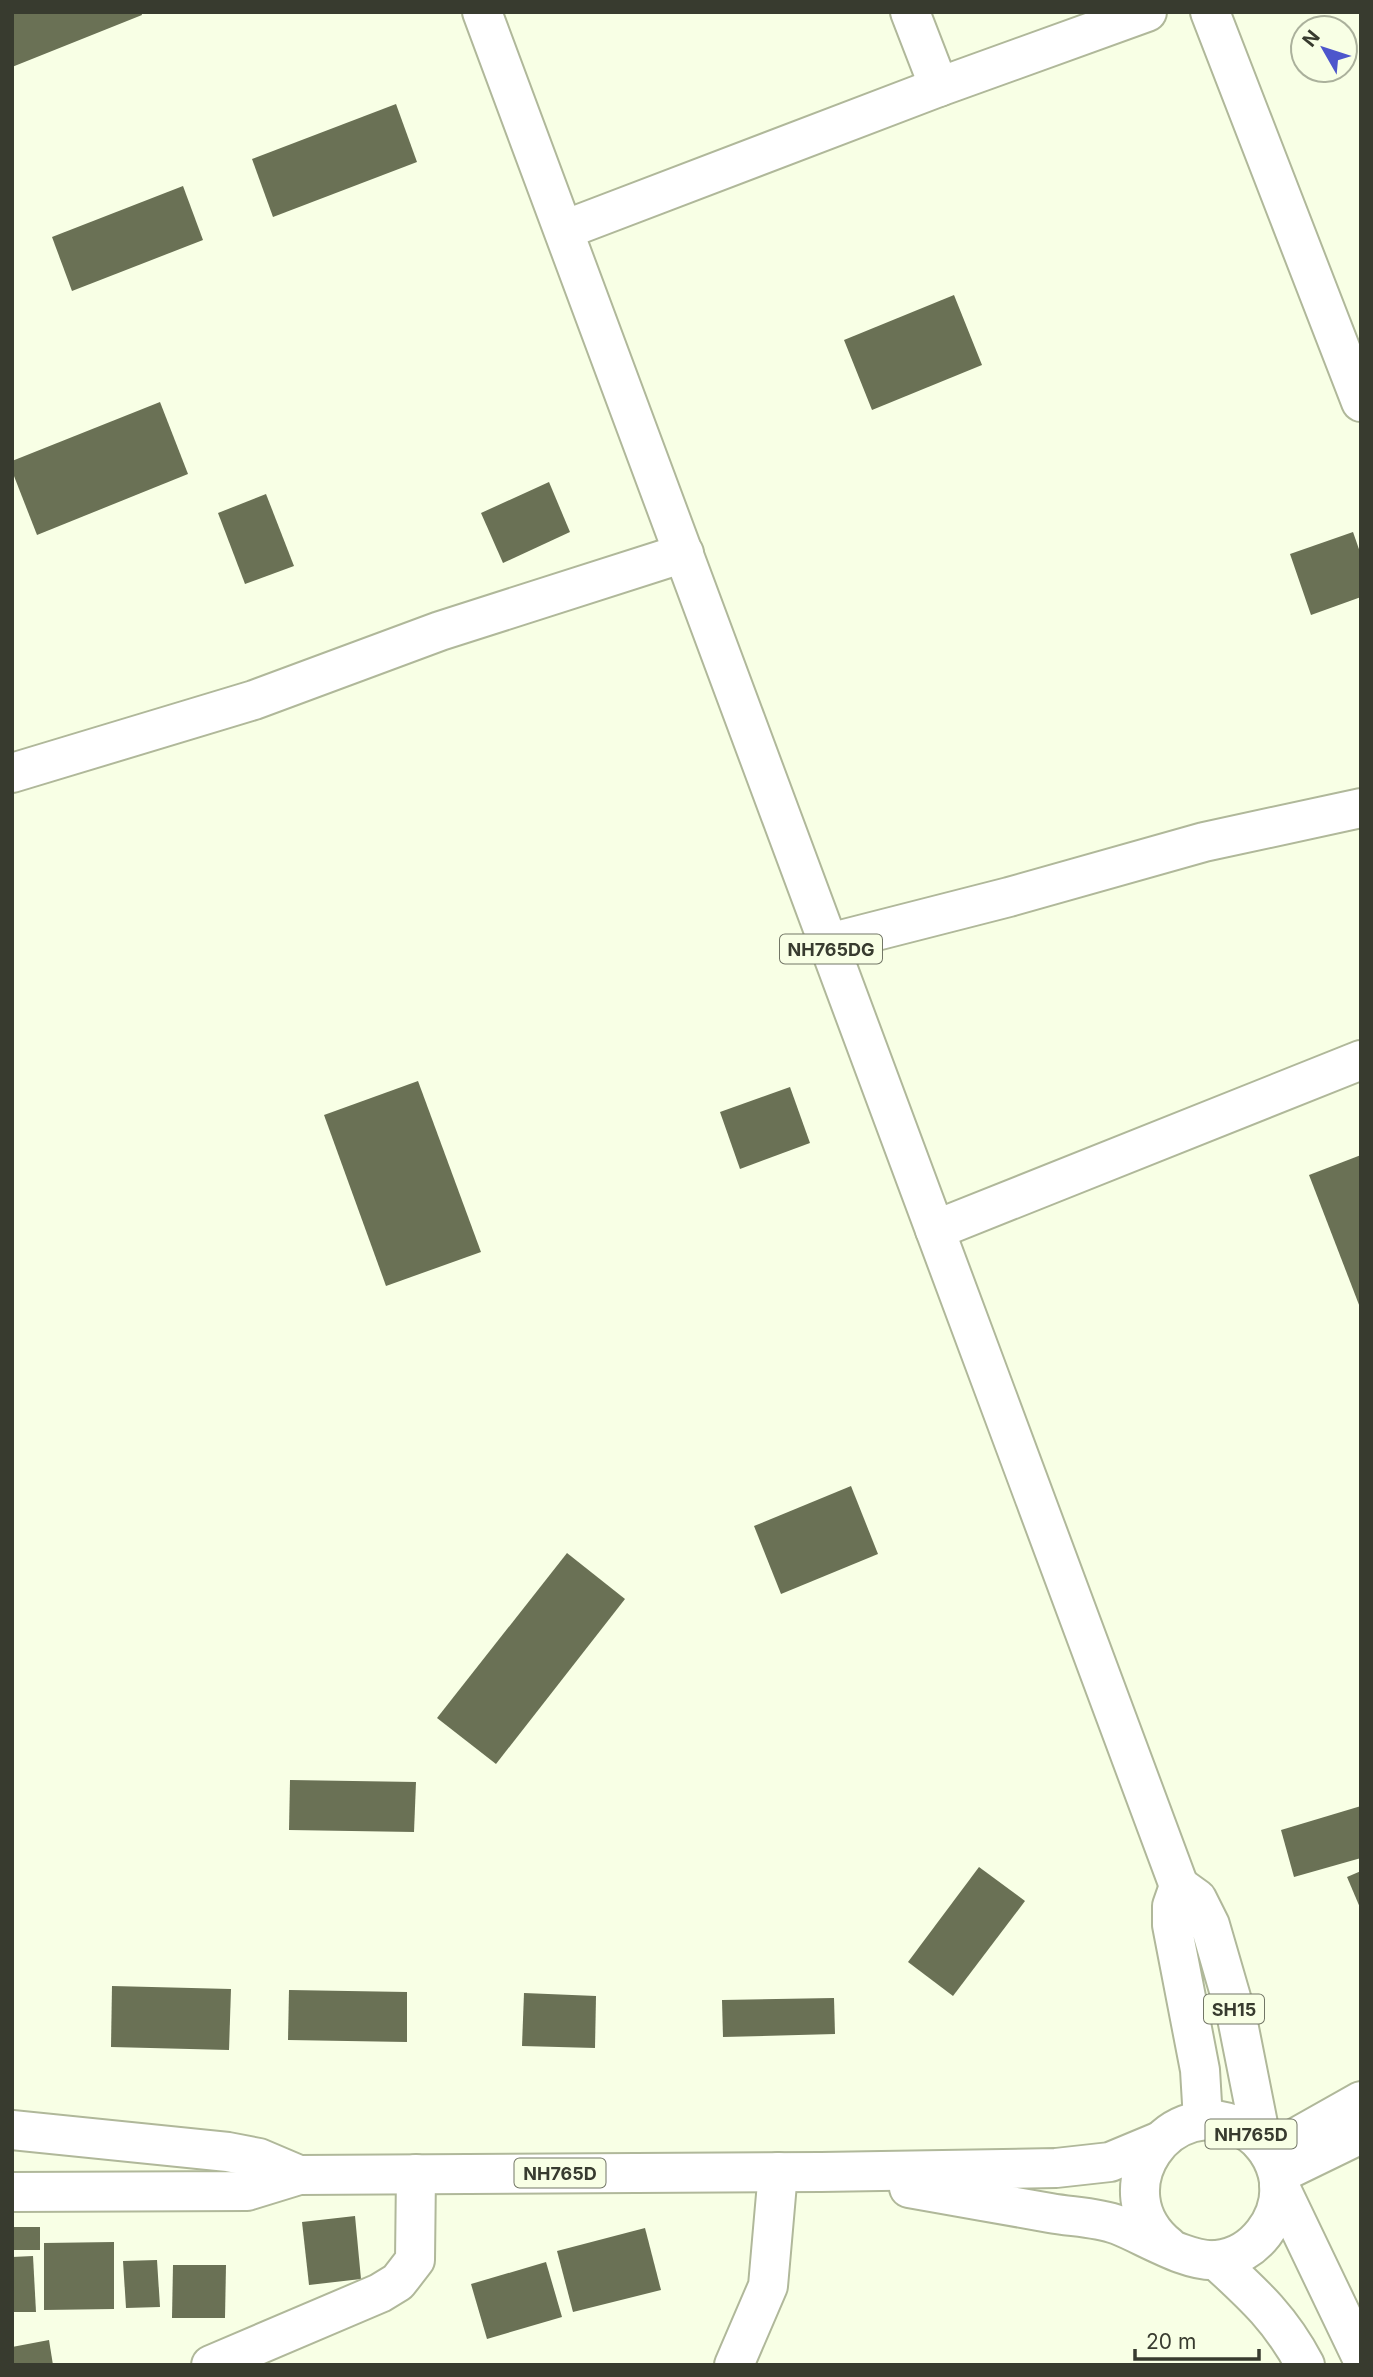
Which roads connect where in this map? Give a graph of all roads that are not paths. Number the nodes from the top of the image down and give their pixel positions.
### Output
1 (482, 12) edge
2 (911, 12) edge
3 (1147, 12) edge
4 (1210, 12) edge
5 (939, 87) junction
6 (564, 230) junction
7 (1361, 402) edge
8 (684, 553) junction
9 (12, 773) edge
10 (1361, 808) edge
11 (829, 943) junction
12 (1361, 1060) edge
13 (935, 1230) junction
14 (1179, 1886) junction
15 (1361, 2101) edge
16 (1203, 2120) junction
17 (12, 2130) edge
18 (1361, 2134) edge
19 (1158, 2142) junction
20 (1272, 2164) junction
21 (778, 2172) junction
22 (821, 2172) junction
23 (416, 2174) junction
24 (299, 2175) junction
25 (12, 2192) edge
26 (1168, 2246) junction
27 (1216, 2260) junction
28 (1361, 2356) edge
29 (211, 2365) edge
30 (734, 2365) edge
31 (1305, 2365) edge

1 - 6 main road, NH765DG
2 - 5 main road
3 - 5 main road
4 - 7 main road
5 - 6 main road
6 - 8 main road, NH765DG
8 - 9 main road
8 - 11 main road, NH765DG
10 - 11 main road
11 - 13 main road, NH765DG
12 - 13 main road
13 - 14 main road, NH765DG
14 - 16 main road
14 - 20 main road, SH15
15 - 20 main road
16 - 19 main road, NH765D
16 - 20 main road, NH765D
17 - 24 main road, NH765D
18 - 20 main road
19 - 22 main road, NH765D
19 - 26 main road, NH765D
20 - 27 main road
20 - 28 main road
21 - 22 main road, NH765D
21 - 23 main road, NH765D
21 - 30 main road
22 - 26 main road, NH765D
23 - 24 main road, NH765D
23 - 29 main road
24 - 25 main road, NH765D
26 - 27 main road, NH765D
27 - 31 main road

